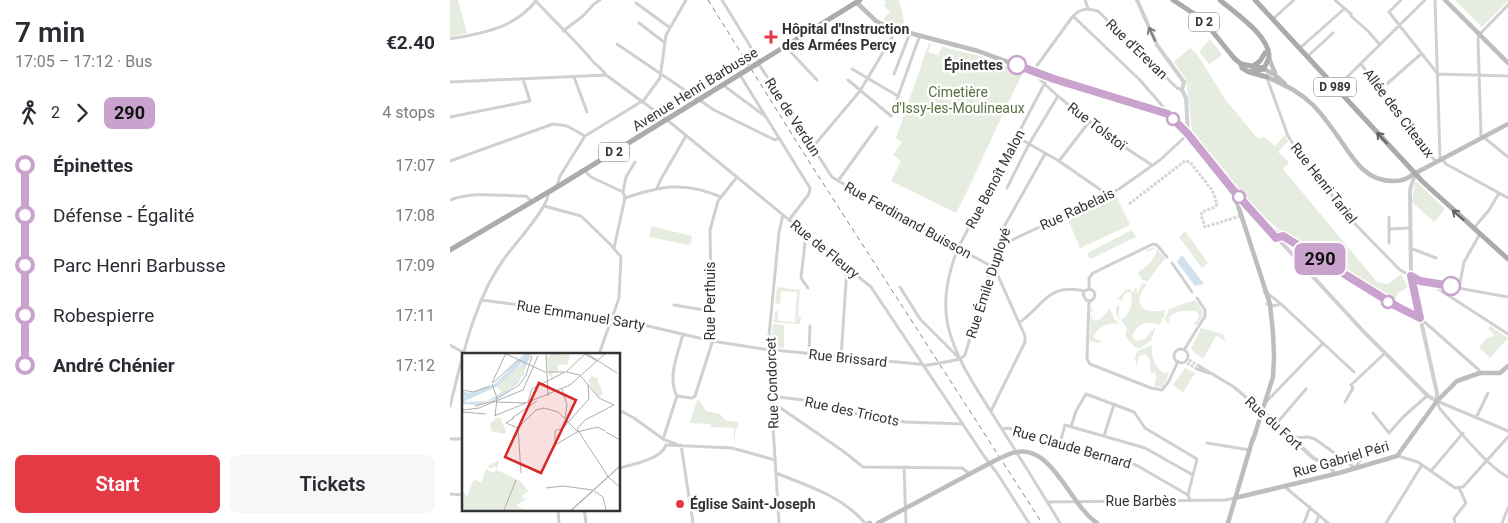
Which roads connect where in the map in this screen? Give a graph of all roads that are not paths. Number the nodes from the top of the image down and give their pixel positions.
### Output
1 (600, 0) edge
2 (686, 0) edge
3 (722, 0) edge
4 (1085, 0) edge
5 (1137, 0) edge
6 (1173, 0) edge
7 (1220, 0) edge
8 (1255, 0) edge
9 (1294, 0) edge
10 (1335, 0) edge
11 (1401, 0) edge
12 (1425, 0) edge
13 (1435, 0) edge
14 (1445, 0) edge
15 (536, 1) edge
16 (859, 2) edge
17 (636, 3) dead end
18 (1508, 5) edge
19 (1088, 8) junction
20 (1344, 9) junction
21 (1073, 16) junction
22 (1273, 19) junction
23 (639, 23) dead end
24 (1399, 26) junction
25 (669, 28) junction
26 (897, 29) junction
27 (563, 31) junction
28 (910, 33) junction
29 (1333, 34) dead end
30 (920, 36) junction
31 (1478, 37) junction
32 (450, 40) edge
33 (665, 42) junction
34 (617, 44) dead end
35 (1380, 45) junction
36 (786, 47) junction
37 (1300, 48) junction
38 (1421, 54) junction
39 (1267, 56) junction
40 (1308, 56) junction
41 (757, 64) junction
42 (1361, 64) junction
43 (1508, 64) edge
44 (1252, 66) junction
45 (1242, 67) junction
46 (852, 69) dead end
47 (1264, 69) junction
48 (1033, 71) junction
49 (661, 74) junction
50 (741, 74) junction
51 (894, 74) dead end
52 (1275, 74) junction
53 (1437, 74) junction
54 (606, 75) junction
55 (1478, 76) junction
56 (1508, 76) edge
57 (574, 77) junction
58 (1048, 77) junction
59 (1267, 77) junction
60 (867, 78) junction
61 (523, 79) junction
62 (1280, 79) junction
63 (817, 80) dead end
64 (848, 80) dead end
65 (450, 82) edge
66 (723, 85) junction
67 (1045, 85) junction
68 (1288, 86) junction
69 (1336, 88) junction
70 (860, 90) junction
71 (1182, 90) junction
72 (1381, 90) junction
73 (898, 96) junction
74 (1058, 96) junction
75 (699, 99) junction
76 (642, 102) junction
77 (587, 112) dead end
78 (1168, 114) junction
79 (450, 117) edge
80 (766, 117) junction
81 (666, 119) junction
82 (1090, 122) junction
83 (1508, 124) edge
84 (876, 127) dead end
85 (1188, 134) junction
86 (585, 136) junction
87 (686, 136) junction
88 (1017, 137) junction
89 (779, 138) junction
90 (1483, 138) junction
91 (1029, 144) junction
92 (812, 148) junction
93 (1045, 154) junction
94 (1508, 157) edge
95 (1442, 160) junction
96 (450, 161) edge
97 (1059, 161) junction
98 (635, 162) dead end
99 (1436, 163) junction
100 (1152, 165) junction
101 (828, 171) joint
102 (587, 173) dead end
103 (1415, 174) junction
104 (737, 177) junction
105 (838, 181) junction
106 (1409, 181) junction
107 (557, 186) junction
108 (657, 188) junction
109 (1007, 188) dead end
110 (1233, 190) junction
111 (546, 192) junction
112 (623, 192) junction
113 (1499, 193) junction
114 (1108, 196) junction
115 (721, 197) junction
116 (625, 198) junction
117 (1508, 198) edge
118 (450, 200) edge
119 (531, 201) junction
120 (544, 206) junction
121 (783, 215) junction
122 (1389, 217) dead end
123 (789, 220) junction
124 (1259, 220) junction
125 (1409, 228) junction
126 (1474, 228) junction
127 (1389, 229) junction
128 (806, 234) junction
129 (1480, 234) junction
130 (1283, 236) junction
131 (1276, 238) junction
132 (1010, 241) junction
133 (1001, 243) junction
134 (1389, 243) dead end
135 (1410, 247) junction
136 (614, 248) junction
137 (958, 248) junction
138 (450, 250) edge
139 (1167, 257) dead end
140 (1436, 258) dead end
141 (994, 259) junction
142 (1508, 259) edge
143 (1172, 263) dead end
144 (991, 266) junction
145 (847, 267) junction
146 (1411, 276) junction
147 (1428, 282) junction
148 (808, 288) dead end
149 (900, 288) dead end
150 (1459, 288) junction
151 (1085, 290) junction
152 (1192, 292) dead end
153 (1265, 292) junction
154 (1197, 298) dead end
155 (1508, 298) edge
156 (481, 300) junction
157 (1089, 301) junction
158 (1281, 304) junction
159 (674, 305) dead end
160 (1268, 305) junction
161 (710, 311) junction
162 (612, 317) junction
163 (1420, 318) junction
164 (1019, 323) junction
165 (810, 326) dead end
166 (683, 334) junction
167 (1508, 334) edge
168 (712, 341) junction
169 (954, 344) junction
170 (1323, 344) junction
171 (450, 345) edge
172 (948, 348) junction
173 (768, 350) junction
174 (1184, 350) junction
175 (463, 353) edge
176 (465, 353) edge
177 (599, 353) edge
178 (1385, 353) junction
179 (808, 354) junction
180 (841, 358) junction
181 (960, 359) junction
182 (1178, 362) junction
183 (462, 363) edge
184 (925, 365) junction
185 (1508, 366) edge
186 (1198, 368) tunnel mouth
187 (1354, 372) dead end
188 (1480, 373) junction
189 (1306, 389) dead end
190 (1272, 391) junction
191 (1488, 393) dead end
192 (451, 396) edge
193 (677, 396) junction
194 (771, 396) junction
195 (1429, 397) junction
196 (772, 402) junction
197 (1345, 402) dead end
198 (1437, 402) junction
199 (1114, 404) junction
200 (450, 406) edge
201 (1262, 410) junction
202 (620, 411) edge
203 (991, 412) junction
204 (1373, 413) dead end
205 (1476, 418) junction
206 (963, 424) junction
207 (1276, 424) junction
208 (1073, 427) junction
209 (1002, 429) junction
210 (1508, 431) edge
211 (1463, 434) junction
212 (1104, 436) junction
213 (1508, 437) edge
214 (1291, 438) junction
215 (665, 442) junction
216 (1060, 443) junction
217 (1207, 443) dead end
218 (680, 445) junction
219 (1373, 449) dead end
220 (1250, 450) junction
221 (1016, 452) junction
222 (1397, 456) junction
223 (1488, 459) junction
224 (775, 460) junction
225 (992, 462) junction
226 (1422, 465) junction
227 (904, 467) junction
228 (620, 468) edge
229 (1355, 468) junction
230 (1431, 471) junction
231 (776, 473) junction
232 (970, 474) junction
233 (1334, 474) junction
234 (1193, 476) junction
235 (1508, 477) edge
236 (1285, 486) junction
237 (1459, 488) junction
238 (1188, 495) junction
239 (1235, 498) junction
240 (1190, 500) junction
241 (1076, 501) junction
242 (1047, 502) junction
243 (1310, 507) junction
244 (906, 508) junction
245 (1508, 508) edge
246 (558, 510) edge
247 (584, 510) edge
248 (1320, 515) junction
249 (1029, 522) edge
250 (559, 523) edge
251 (586, 523) edge
252 (693, 523) edge
253 (779, 523) edge
254 (868, 523) edge
255 (878, 523) edge
256 (906, 523) edge
257 (1060, 523) edge
258 (1095, 523) edge
259 (1101, 523) edge
260 (1228, 523) edge
261 (1304, 523) edge
262 (1316, 523) edge
263 (1328, 523) edge
264 (1386, 523) edge
265 (1455, 523) edge
266 (1502, 523) edge

1 - 27 street
2 - 25 street
3 - 41 street, Rue de Verdun
4 - 19 street
71 -> 5 street
6 - 45 main road, D 2
7 - 39 main road, D 2
8 - 22 main road, D 989
9 - 22 street
10 - 20 street
11 - 24 street
12 - 24 street
13 - 53 street
14 - 31 main road
15 - 27 street, Rue de Fleury
15 - 32 street
16 - 26 main road
16 - 36 main road, Avenue Henri Barbusse / D 2
17 - 25 street
18 - 31 street
19 - 21 street
19 - 71 street, Rue d'Erevan
20 - 35 street
20 - 37 street
21 - 48 street
21 - 78 street
22 - 37 main road, D 989
23 - 33 street
24 - 35 street
24 - 38 street
25 - 33 street
26 - 28 main road
26 - 60 street
27 - 54 street, Rue de Fleury
28 - 30 main road
28 - 51 street
29 - 40 street
30 - 48 main road
30 - 73 street
31 - 43 main road
31 - 55 street
33 - 49 street
34 - 49 street
35 - 42 street
36 - 41 main road, Avenue Henri Barbusse / D 2
36 - 63 street
37 - 40 main road, D 989
38 - 53 street
38 - 72 street
39 - 44 main road
39 - 47 main road
39 - 52 main road
40 - 69 main road, D 989
41 - 50 main road, Avenue Henri Barbusse / D 2, bridge
41 - 92 street, Rue de Verdun
42 - 69 street
42 - 72 street, Allée des Citeaux
44 - 45 main road
44 - 47 main road
45 - 47 main road
45 - 59 main road, D 2
46 - 60 street
47 - 52 main road
47 - 59 main road
48 - 58 main road
48 - 67 street, Rue Tolstoï
49 - 75 street
49 - 76 street
50 - 66 main road, Avenue Henri Barbusse / D 2
50 - 80 street
52 - 62 main road
53 - 55 street
53 - 95 street
54 - 57 street
54 - 76 street, Rue de Fleury
55 - 56 street
55 - 90 street
57 - 61 street
57 - 77 street
58 - 67 street, Rue Benoît Malon
58 - 78 main road
59 - 62 main road
59 - 68 main road
59 - 146 street, Rue Henri Tariel
60 - 70 street
60 - 73 street
61 - 65 street
61 - 79 street
62 - 68 main road
64 - 70 street
66 - 75 main road, Avenue Henri Barbusse / D 2
66 - 80 street
67 - 74 street, Rue Tolstoï
67 - 88 street, Rue Benoît Malon
68 - 106 main road
103 -> 69 main road, D 989
70 - 73 street
70 - 92 street
71 - 85 street
72 - 99 street, Allée des Citeaux
74 - 82 street, Rue Tolstoï
74 - 91 street
75 - 81 main road, Avenue Henri Barbusse / D 2
75 - 89 street
76 - 81 street, Rue de Fleury
76 - 86 street
78 - 85 main road
80 - 89 street
81 - 87 street, Rue de Fleury
81 - 107 main road, Avenue Henri Barbusse / D 2
82 - 97 street
82 - 100 street, Rue Tolstoï
83 - 90 main road
84 - 105 street
85 - 100 street, Rue Rabelais
85 - 110 main road
86 - 96 street
86 - 107 street
87 - 104 street, Rue de Fleury
87 - 108 street
88 - 91 street
88 - 137 street, Rue Benoît Malon
89 - 123 street
90 - 94 street
90 - 95 main road
91 - 93 street
91 - 109 street
92 - 101 street, Rue de Verdun
93 - 97 street
93 - 133 street, Rue Émile Duployé
95 - 99 main road
95 - 113 street
97 - 114 street
98 - 112 street
99 - 103 main road
100 - 114 street, Rue Rabelais
101 - 105 street, Rue Ferdinand Buisson
102 - 112 street
103 - 106 main road
126 -> 103 main road, D 989
104 - 115 street, Rue Perthuis
104 - 121 street, Rue de Fleury
105 - 137 street, Rue Ferdinand Buisson
106 - 125 street
107 - 111 main road, Avenue Henri Barbusse / D 2
108 - 115 street
108 - 116 street
110 - 124 street
110 - 153 main road
111 - 119 main road, Avenue Henri Barbusse / D 2
111 - 120 street
112 - 116 street
113 - 117 street
113 - 126 street
114 - 132 street, Rue Rabelais
115 - 161 street, Rue Perthuis
116 - 136 street
118 - 119 street
119 - 138 main road, Avenue Henri Barbusse / D 2
120 - 136 street
120 - 156 street
121 - 123 street, Rue de Fleury
121 - 173 street, Rue Condorcet
122 - 127 street
123 - 128 street, Rue de Fleury
124 - 130 street
124 - 131 street
125 - 127 street
125 - 135 street
126 - 129 main road, D 989
127 - 134 street
128 - 145 street, Rue de Fleury
128 - 148 street
129 - 142 main road, D 989
129 - 150 street
130 - 131 street
130 - 163 street
131 - 178 street
132 - 133 street
132 - 141 street
133 - 141 street, Rue Émile Duployé
135 - 140 street
135 - 146 street
136 - 162 street
137 - 144 street, Rue Ferdinand Buisson
137 - 169 street, Rue Benoît Malon
139 - 151 street
141 - 144 street, Rue Émile Duployé
143 - 152 street
144 - 164 street
144 - 181 street, Rue Émile Duployé
145 - 180 street
145 - 184 street, Rue de Fleury
146 - 147 street, Rue Henri Tariel
146 - 163 street
147 - 150 street
147 - 167 street
149 - 172 street
150 - 155 street
151 - 157 street
151 - 157 street
151 - 164 street
153 - 158 street
153 - 160 main road
154 - 174 street
156 - 162 street, Rue Emmanuel Sarty
156 - 176 street
157 - 182 street
158 - 160 street
158 - 170 street
159 - 161 street
160 - 190 main road
160 - 201 main road
161 - 168 street, Rue Perthuis
162 - 166 street, Rue Emmanuel Sarty
162 - 177 street
163 - 188 street
163 - 198 street
164 - 203 street
165 - 179 street
166 - 168 street, Rue Emmanuel Sarty
166 - 193 street
168 - 173 street, Rue Emmanuel Sarty
168 - 193 street, Rue Perthuis
169 - 172 street
169 - 181 street, Rue Benoît Malon
170 - 187 street
170 - 190 street
171 - 175 street
172 - 181 street
173 - 179 street, Rue Brissard
173 - 194 street, Rue Condorcet
174 - 182 street
174 - 182 street
178 - 195 street
178 - 197 street
179 - 180 street, Rue Brissard
180 - 184 street, Rue Brissard
181 - 184 street, Rue Brissard, bridge
181 - 203 street, Rue Benoît Malon
183 - 192 street
184 - 206 street, Rue de Fleury
185 - 188 main road, Rue Gabriel Péri
186 - 201 street, Rue du Fort
188 - 198 main road, Rue Gabriel Péri
189 - 207 street
190 - 201 main road
191 - 205 street
192 - 200 street
193 - 215 street
194 - 196 street, Rue Condorcet
194 - 206 street, Rue des Tricots
195 - 198 street
195 - 204 street
196 - 224 street, Rue Condorcet
196 - 227 street
198 - 205 street
198 - 211 street
198 - 222 main road, Rue Gabriel Péri
199 - 208 street
199 - 212 street
199 - 234 street
201 - 207 street, Rue du Fort
201 - 220 main road
202 - 215 street
203 - 209 street, Rue Benoît Malon
205 - 210 street
206 - 225 street, Rue de Fleury
207 - 214 street, Rue du Fort
208 - 212 street
208 - 216 street
209 - 216 street, Rue Claude Bernard
209 - 221 street, Rue Benoît Malon
211 - 223 street
211 - 230 street
212 - 234 street
213 - 223 street
214 - 229 street
214 - 233 street, Rue du Fort
215 - 218 street
215 - 228 street
216 - 238 street, Rue Claude Bernard
217 - 220 street
218 - 224 street
218 - 252 street
219 - 229 street
220 - 239 main road
221 - 225 main road, bridge
221 - 241 main road
221 - 242 street, Rue Benoît Malon
222 - 226 street
222 - 229 main road, Rue Gabriel Péri
223 - 235 street
223 - 237 street
224 - 231 street, Rue Condorcet
225 - 232 main road
225 - 249 street, Rue de Fleury
226 - 230 street
226 - 264 street
227 - 232 street
227 - 244 street
229 - 233 main road, Rue Gabriel Péri
230 - 237 street
231 - 253 street, Rue Condorcet
231 - 254 street
232 - 244 main road
233 - 236 main road, Rue Gabriel Péri
234 - 238 street
236 - 239 main road, Rue Gabriel Péri
236 - 243 street
237 - 265 street
238 - 240 street
239 - 240 street, Rue Barbès
239 - 260 main road
240 - 241 street, Rue Barbès
241 - 242 street, Rue Barbès
241 - 258 main road
241 - 259 main road
242 - 257 street, Rue Benoît Malon
243 - 248 street
243 - 261 street
244 - 255 main road
244 - 256 street
245 - 266 street
246 - 250 street
247 - 251 street
248 - 262 street
248 - 263 street

